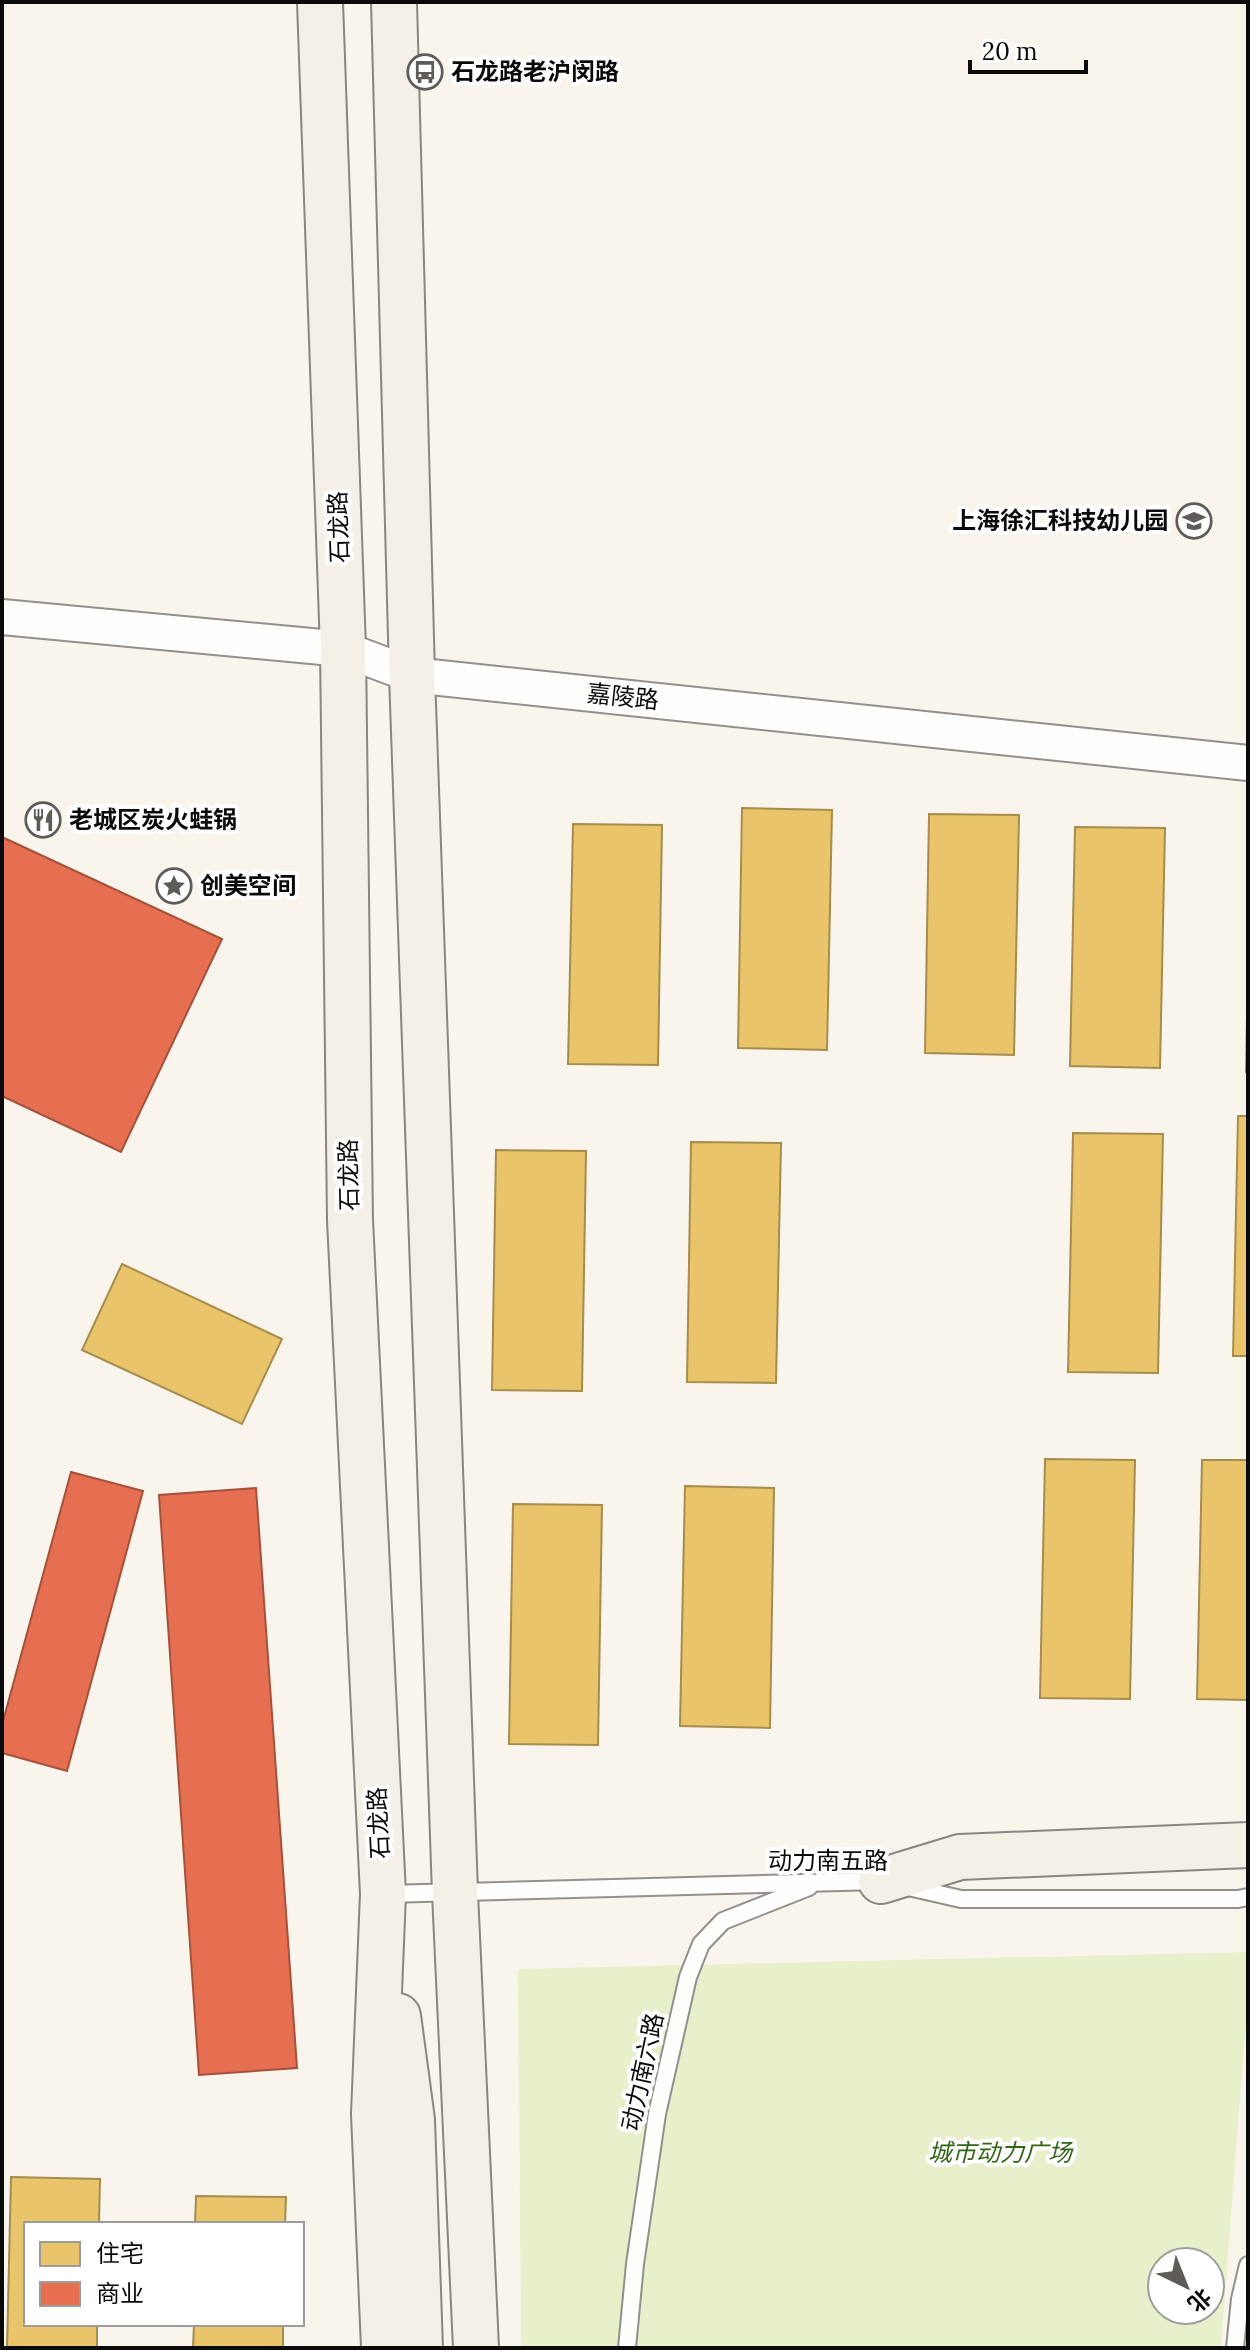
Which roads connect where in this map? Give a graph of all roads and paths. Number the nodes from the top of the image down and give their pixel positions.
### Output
1 (320, 2) edge
2 (394, 2) edge
3 (2, 617) edge
4 (343, 649) junction
5 (412, 675) junction
6 (1248, 763) edge
7 (1248, 1845) edge
8 (881, 1881) junction
9 (821, 1882) junction
10 (455, 1893) junction
11 (383, 1894) junction
12 (1245, 1901) edge
13 (1248, 2265) edge
14 (384, 2348) edge
15 (420, 2348) edge
16 (476, 2348) edge
17 (627, 2348) edge
18 (1235, 2348) edge

1 - 4 main road, 石龙路
2 - 5 main road
3 - 4 street, 嘉陵路
4 - 5 street, 嘉陵路
4 - 11 main road, 石龙路
5 - 6 street, 嘉陵路
5 - 10 main road
7 - 8 main road
8 - 9 lane, 动力南五路
8 - 12 lane, 动力南五路
9 - 10 lane, 动力南五路
9 - 17 lane, 动力南六路
10 - 11 lane, 动力南五路
10 - 16 main road
11 - 14 main road, 石龙路
11 - 15 main road
13 - 18 lane

